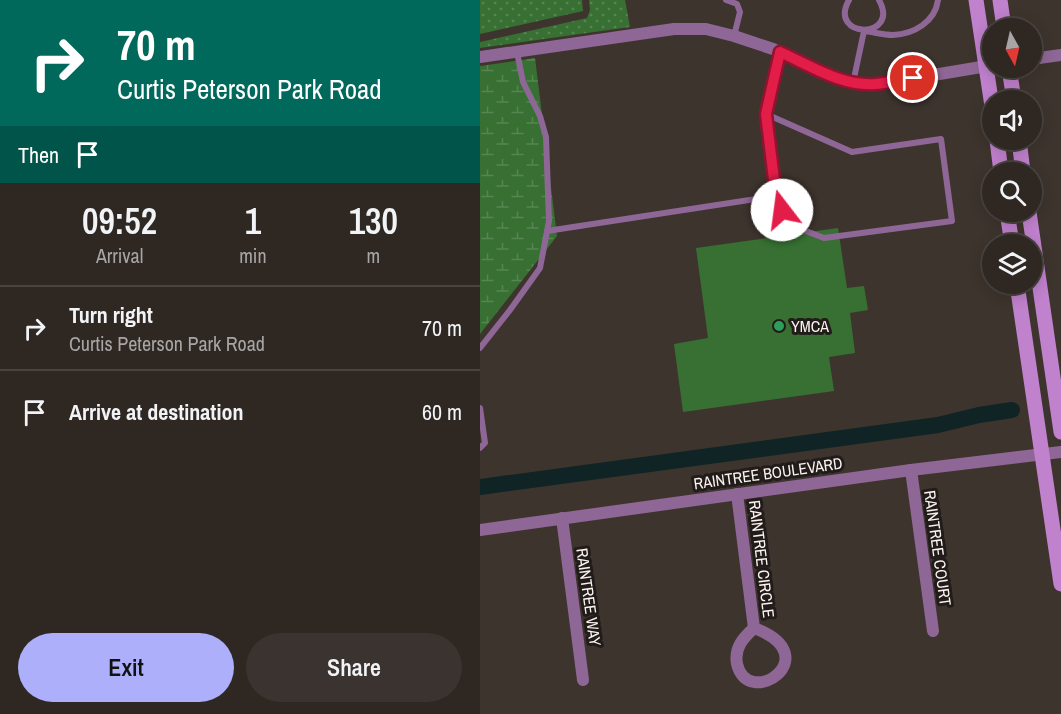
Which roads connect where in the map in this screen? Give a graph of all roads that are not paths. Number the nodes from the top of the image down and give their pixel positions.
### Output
1 (726, 0) edge
2 (849, 0) edge
3 (879, 0) edge
4 (938, 0) edge
5 (976, 0) edge
6 (1000, 0) edge
7 (1003, 18) edge
8 (982, 30) edge
9 (864, 31) junction
10 (734, 36) junction
11 (517, 52) junction
12 (780, 52) junction
13 (1061, 55) edge
14 (480, 57) edge
15 (1042, 58) edge
16 (982, 67) edge
17 (854, 83) junction
18 (766, 114) junction
19 (776, 196) junction
20 (1030, 222) edge
21 (547, 231) junction
22 (1018, 294) edge
23 (480, 348) edge
24 (480, 408) edge
25 (1061, 432) edge
26 (480, 448) edge
27 (1061, 453) edge
28 (1042, 455) junction
29 (911, 470) junction
30 (737, 494) junction
31 (562, 518) junction
32 (480, 530) edge
33 (1061, 584) edge
34 (754, 628) junction
35 (933, 631) dead end
36 (583, 680) dead end

1 - 10 lane
2 - 9 lane
3 - 9 lane
4 - 9 lane
5 - 8 street
6 - 7 street
9 - 17 lane
10 - 11 street
10 - 12 street
11 - 14 street
11 - 21 lane
12 - 17 street
12 - 18 lane
13 - 15 street
16 - 17 street
18 - 19 lane
18 - 19 lane
19 - 21 lane
20 - 25 street
21 - 23 lane
22 - 28 street
24 - 26 lane
27 - 28 street, RAINTREE BOULEVARD
28 - 29 street, RAINTREE BOULEVARD
28 - 33 street
29 - 30 street, RAINTREE BOULEVARD
29 - 35 street, RAINTREE COURT
30 - 31 street, RAINTREE BOULEVARD
30 - 34 street, RAINTREE CIRCLE
31 - 32 street, RAINTREE BOULEVARD
31 - 36 street, RAINTREE WAY
34 - 34 street, RAINTREE CIRCLE

